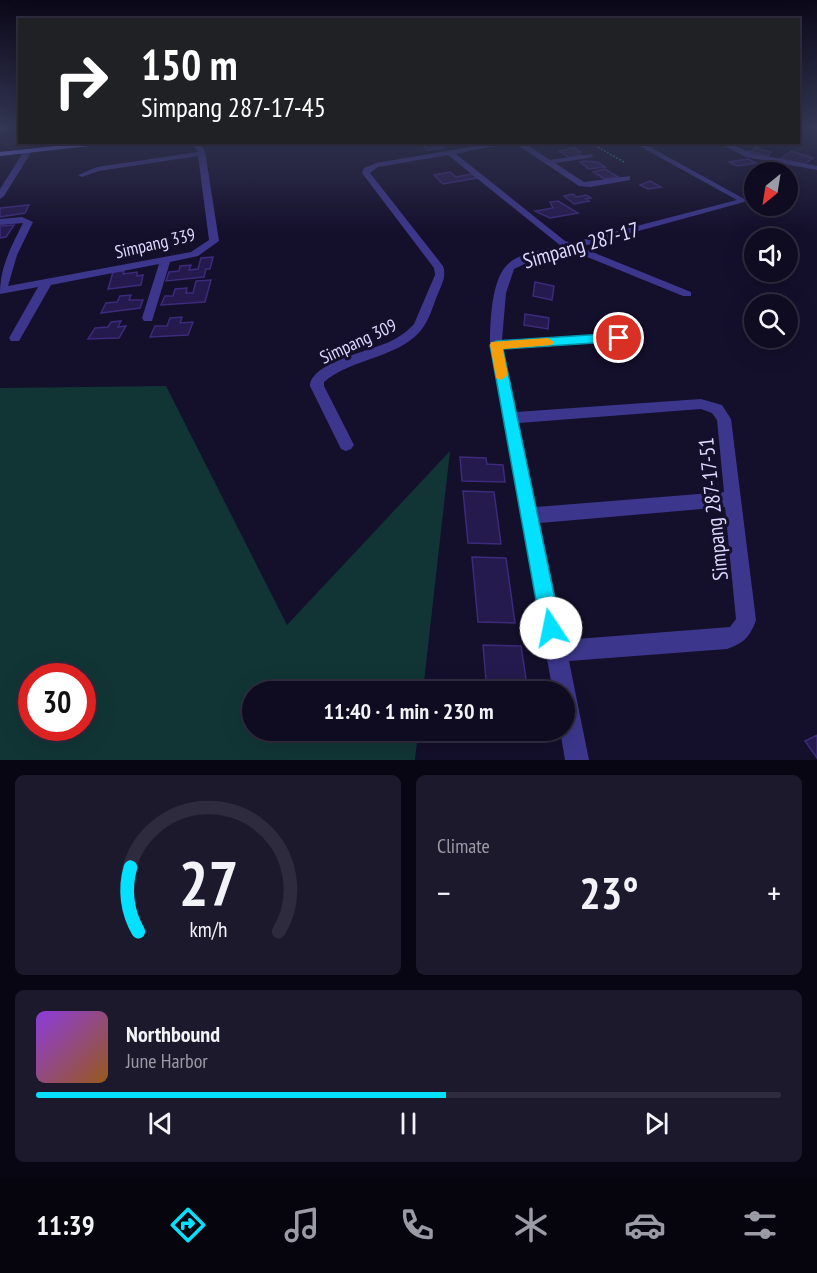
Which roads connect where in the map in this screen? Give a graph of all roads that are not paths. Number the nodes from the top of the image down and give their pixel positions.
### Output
1 (21, 162) edge
2 (142, 162) edge
3 (201, 162) edge
4 (392, 162) edge
5 (462, 162) edge
6 (549, 162) edge
7 (674, 162) edge
8 (788, 162) edge
9 (817, 168) edge
10 (82, 175) dead end
11 (627, 178) dead end
12 (0, 196) edge
13 (0, 222) edge
14 (569, 246) junction
15 (12, 255) junction
16 (0, 256) edge
17 (165, 260) junction
18 (46, 283) junction
19 (1, 290) edge
20 (687, 294) dead end
21 (148, 318) dead end
22 (15, 338) dead end
23 (619, 338) dead end
24 (496, 345) junction
25 (508, 418) junction
26 (346, 445) dead end
27 (731, 499) junction
28 (529, 516) junction
29 (556, 651) junction
30 (562, 681) edge
31 (573, 741) edge
32 (577, 760) edge

1 - 12 street
2 - 10 street
3 - 17 street, Simpang 339
4 - 26 street, Simpang 309
5 - 14 street
6 - 11 street
7 - 14 street, Simpang 287-17
8 - 9 street
13 - 15 street
14 - 20 street
14 - 24 street, Simpang 287-17
15 - 16 street
15 - 19 street
17 - 18 street, Simpang 339
17 - 21 street
18 - 19 street, Simpang 339
18 - 22 street
23 - 24 street
24 - 25 street, Simpang 287-17
25 - 27 street, Simpang 287-17-51
25 - 28 street, Simpang 287-17
27 - 28 street
27 - 29 street, Simpang 287-17-51
28 - 29 street, Simpang 287-17
29 - 30 street, Simpang 287-17
31 - 32 street, Simpang 287-17

